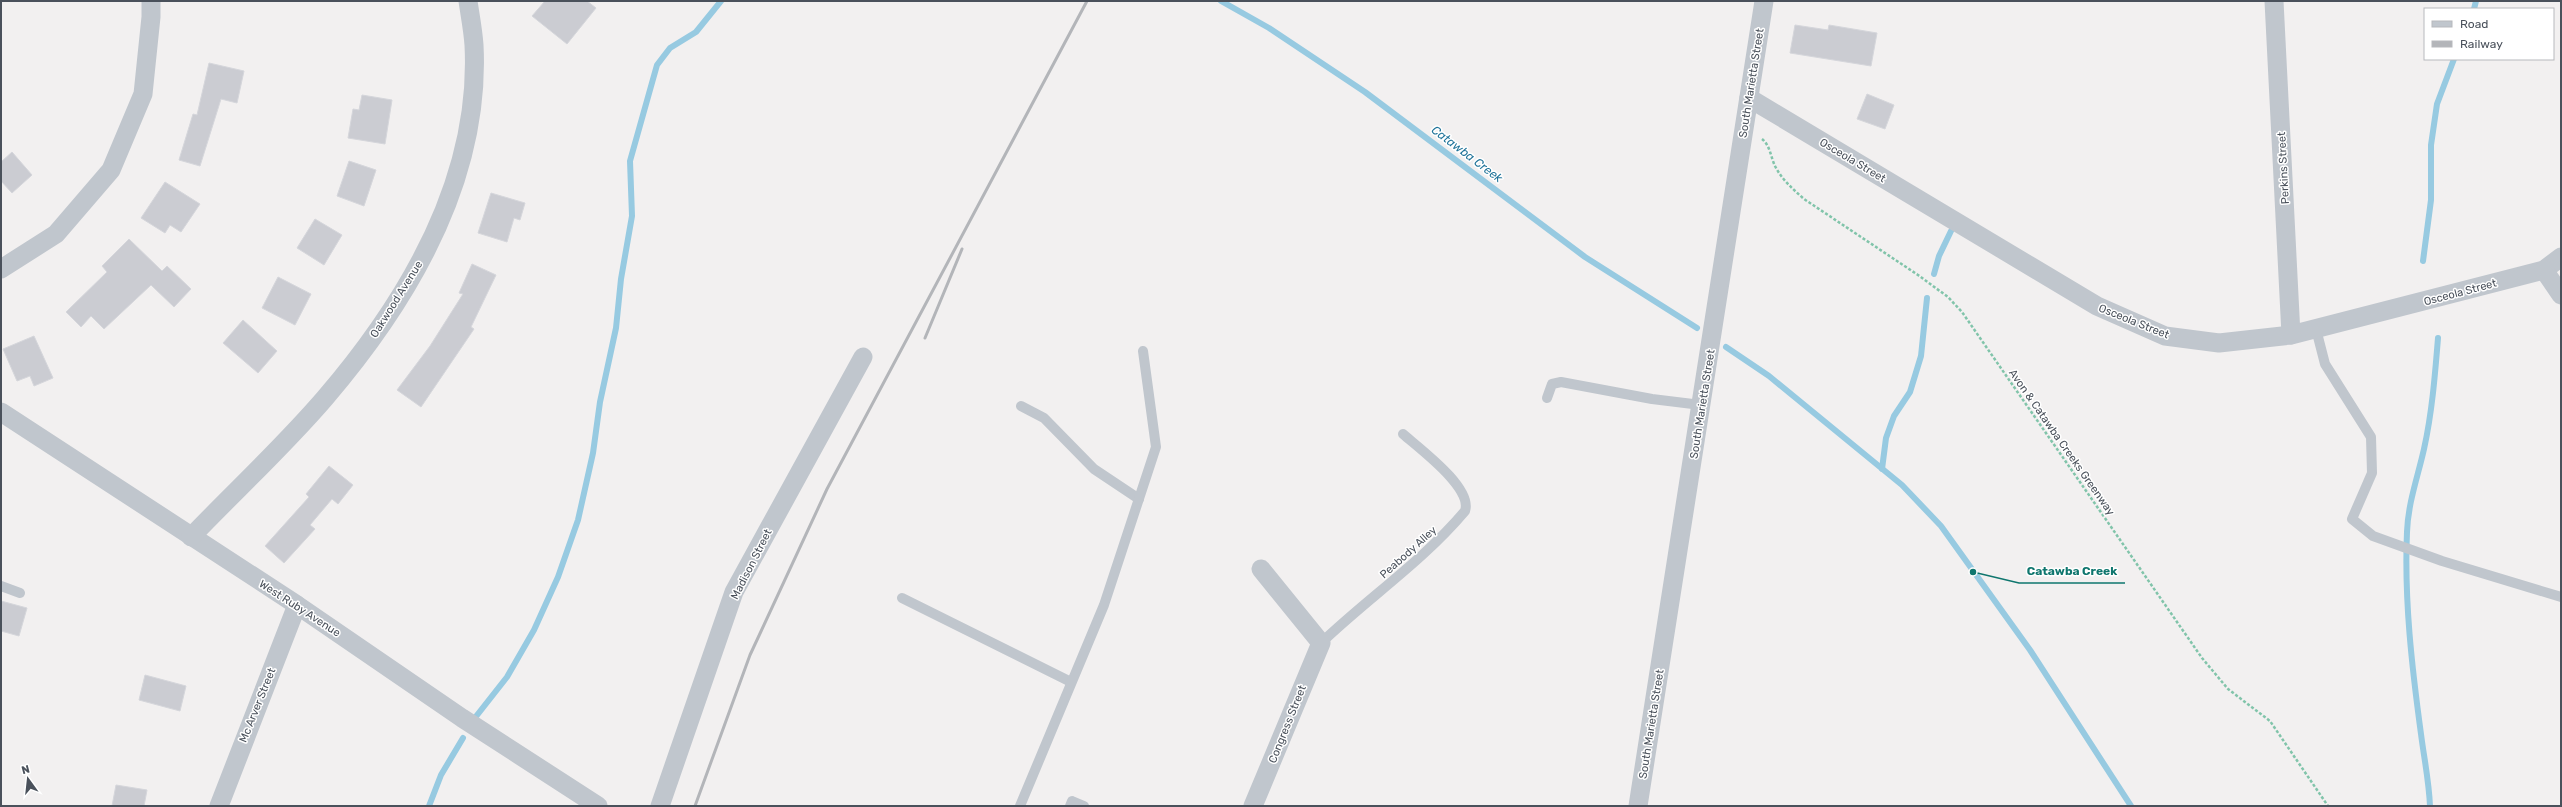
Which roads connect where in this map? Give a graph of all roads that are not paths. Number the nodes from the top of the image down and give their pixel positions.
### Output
1 (151, 1) edge
2 (468, 1) edge
3 (1764, 1) edge
4 (2274, 1) edge
5 (1749, 98) junction
6 (2561, 257) edge
7 (1, 269) edge
8 (2544, 270) junction
9 (2561, 295) edge
10 (2316, 329) junction
11 (2291, 335) junction
12 (1143, 351) dead end
13 (863, 357) dead end
14 (1547, 398) dead end
15 (1701, 405) junction
16 (1021, 406) dead end
17 (1, 412) edge
18 (1403, 434) dead end
19 (1139, 499) junction
20 (191, 538) junction
21 (1261, 569) dead end
22 (1, 586) edge
23 (20, 593) dead end
24 (2561, 597) edge
25 (902, 598) dead end
26 (297, 605) junction
27 (1321, 643) junction
28 (1071, 682) junction
29 (219, 806) edge
30 (598, 806) edge
31 (660, 806) edge
32 (1020, 806) edge
33 (1070, 806) edge
34 (1084, 806) edge
35 (1253, 806) edge
36 (1638, 806) edge

1 - 7 street
2 - 20 street, Oakwood Avenue
3 - 5 street, South Marietta Street
4 - 11 street, Perkins Street
5 - 11 street, Osceola Street
5 - 15 street, South Marietta Street
6 - 8 street, Osceola Street
8 - 9 street
8 - 10 street, Osceola Street
10 - 11 street, Osceola Street
10 - 24 lane
12 - 19 lane
13 - 31 street, Madison Street
14 - 15 lane
15 - 36 street, South Marietta Street
16 - 19 lane
17 - 20 street, West Ruby Avenue
18 - 27 lane, Peabody Alley
19 - 28 lane
20 - 26 street, West Ruby Avenue
21 - 27 street
22 - 23 lane
25 - 28 lane
26 - 29 street, Mc Arver Street
26 - 30 street, West Ruby Avenue
27 - 35 street, Congress Street
28 - 32 lane
33 - 34 lane

